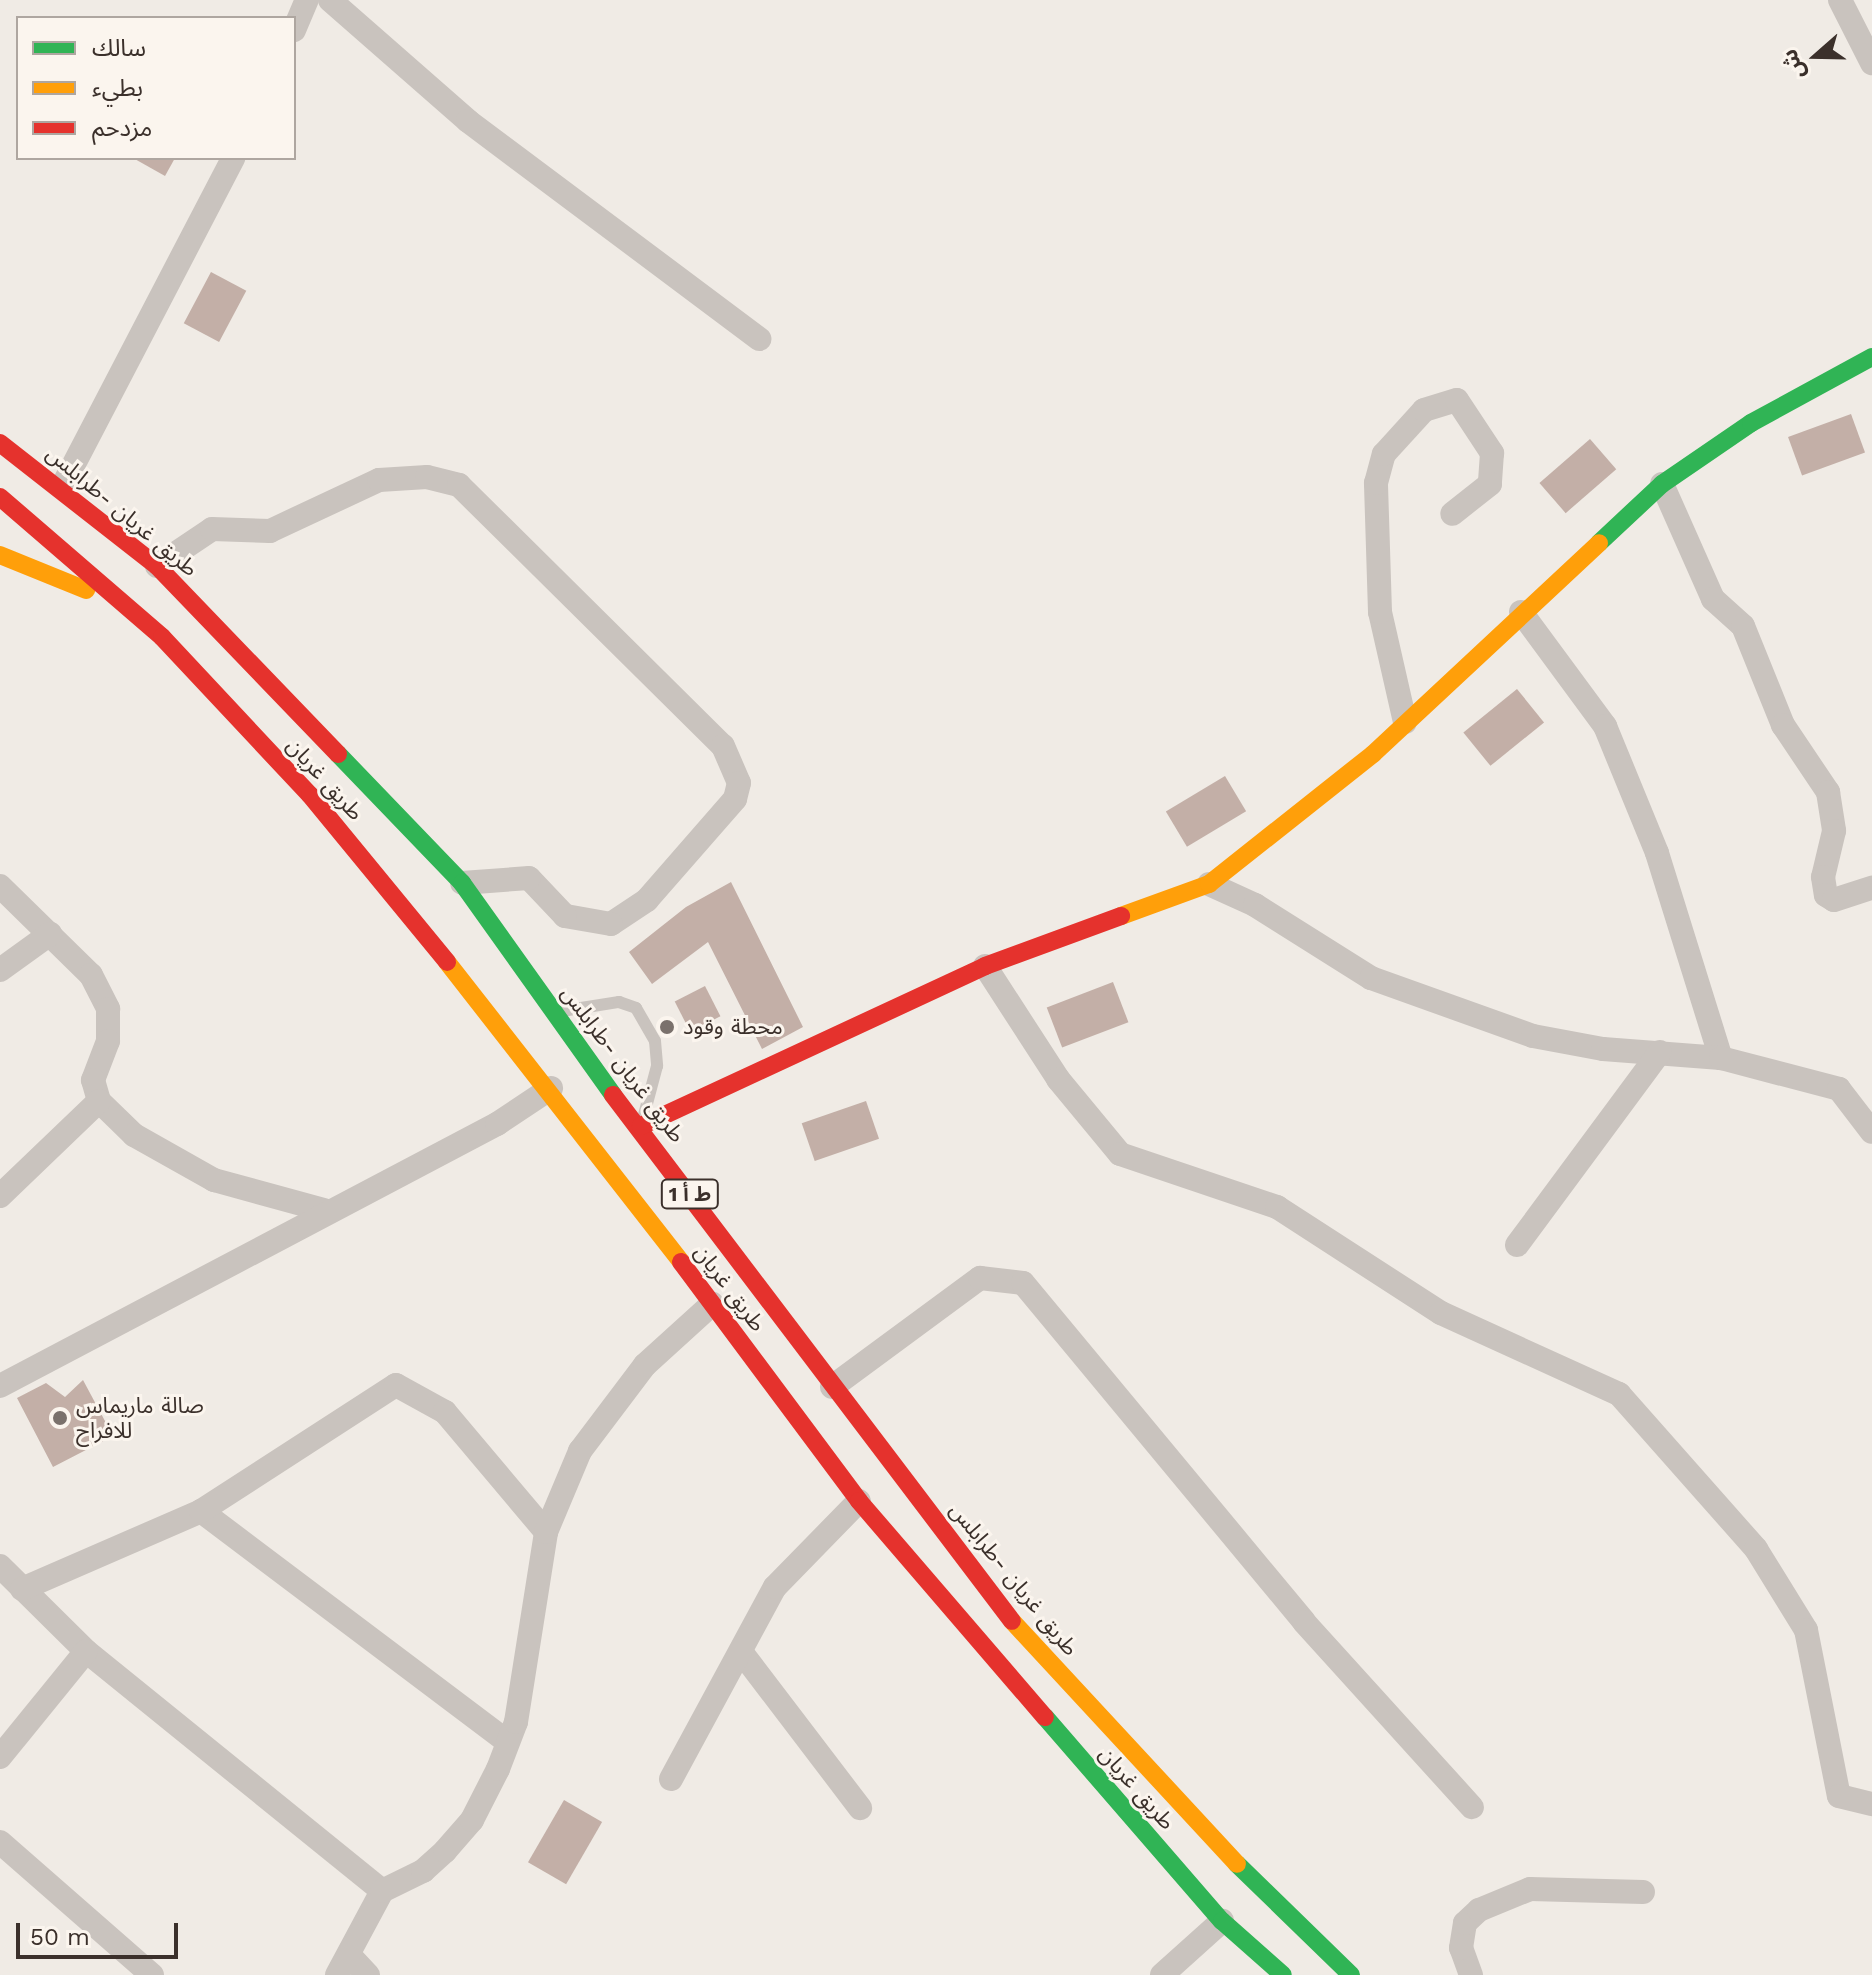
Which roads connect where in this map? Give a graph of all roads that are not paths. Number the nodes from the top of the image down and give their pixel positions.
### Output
1 (307, 0) edge
2 (330, 0) edge
3 (1840, 0) edge
4 (296, 25) edge
5 (1872, 63) edge
6 (232, 160) edge
7 (759, 339) dead end
8 (1872, 357) edge
9 (0, 443) edge
10 (1662, 484) junction
11 (62, 487) junction
12 (0, 497) edge
13 (1452, 514) dead end
14 (0, 555) edge
15 (157, 566) junction
16 (1521, 612) junction
17 (162, 637) junction
18 (1405, 722) junction
19 (462, 883) junction
20 (1209, 884) junction
21 (0, 886) edge
22 (1872, 888) edge
23 (50, 934) junction
24 (985, 966) junction
25 (0, 970) edge
26 (551, 1012) junction
27 (1660, 1052) junction
28 (1721, 1058) junction
29 (551, 1088) junction
30 (99, 1101) junction
31 (641, 1126) junction
32 (1872, 1132) edge
33 (0, 1196) edge
34 (324, 1210) junction
35 (1517, 1245) dead end
36 (712, 1304) junction
37 (0, 1386) edge
38 (832, 1387) junction
39 (859, 1501) junction
40 (201, 1511) junction
41 (546, 1532) junction
42 (0, 1566) edge
43 (22, 1589) junction
44 (86, 1651) junction
45 (742, 1653) junction
46 (507, 1742) junction
47 (0, 1757) edge
48 (671, 1779) dead end
49 (1872, 1804) edge
50 (1472, 1807) dead end
51 (860, 1808) dead end
52 (0, 1842) edge
53 (382, 1891) junction
54 (1643, 1892) dead end
55 (1222, 1921) junction
56 (344, 1966) edge
57 (152, 1975) edge
58 (368, 1975) edge
59 (1162, 1975) edge
60 (1283, 1975) edge
61 (1351, 1975) edge
62 (1471, 1975) edge

1 - 4 street
2 - 7 street
3 - 5 street
6 - 11 street
8 - 10 main road
9 - 11 main road, طريق غريان -طرابلس / ط أ 1
10 - 16 main road
10 - 22 street
11 - 15 main road, طريق غريان -طرابلس / ط أ 1
12 - 17 main road, طريق غريان / ط أ 1
13 - 18 street
14 - 17 main road
15 - 19 main road, طريق غريان -طرابلس / ط أ 1
15 - 19 street
16 - 18 main road
16 - 28 street
17 - 29 main road, طريق غريان / ط أ 1
18 - 20 main road
19 - 26 main road, طريق غريان -طرابلس / ط أ 1
20 - 24 main road
20 - 27 street
21 - 23 street
23 - 25 street
23 - 30 street
24 - 31 main road
24 - 49 street
26 - 31 main road, طريق غريان -طرابلس / ط أ 1
26 - 31 lane
27 - 28 street
27 - 35 street
28 - 32 street
29 - 34 street
29 - 36 main road, طريق غريان / ط أ 1
30 - 33 street
30 - 34 street
31 - 38 main road, طريق غريان -طرابلس / ط أ 1
34 - 37 street
36 - 39 main road, طريق غريان / ط أ 1
36 - 41 street
38 - 50 street
38 - 61 main road, طريق غريان -طرابلس / ط أ 1
39 - 45 street
39 - 55 main road, طريق غريان / ط أ 1
40 - 41 street
40 - 43 street
40 - 46 street
41 - 46 street
42 - 43 street
43 - 44 street
44 - 47 street
44 - 53 street
45 - 48 street
45 - 51 street
46 - 53 street
52 - 57 street
53 - 56 street
54 - 62 street
55 - 59 street
55 - 60 main road, طريق غريان / ط أ 1
56 - 58 street

